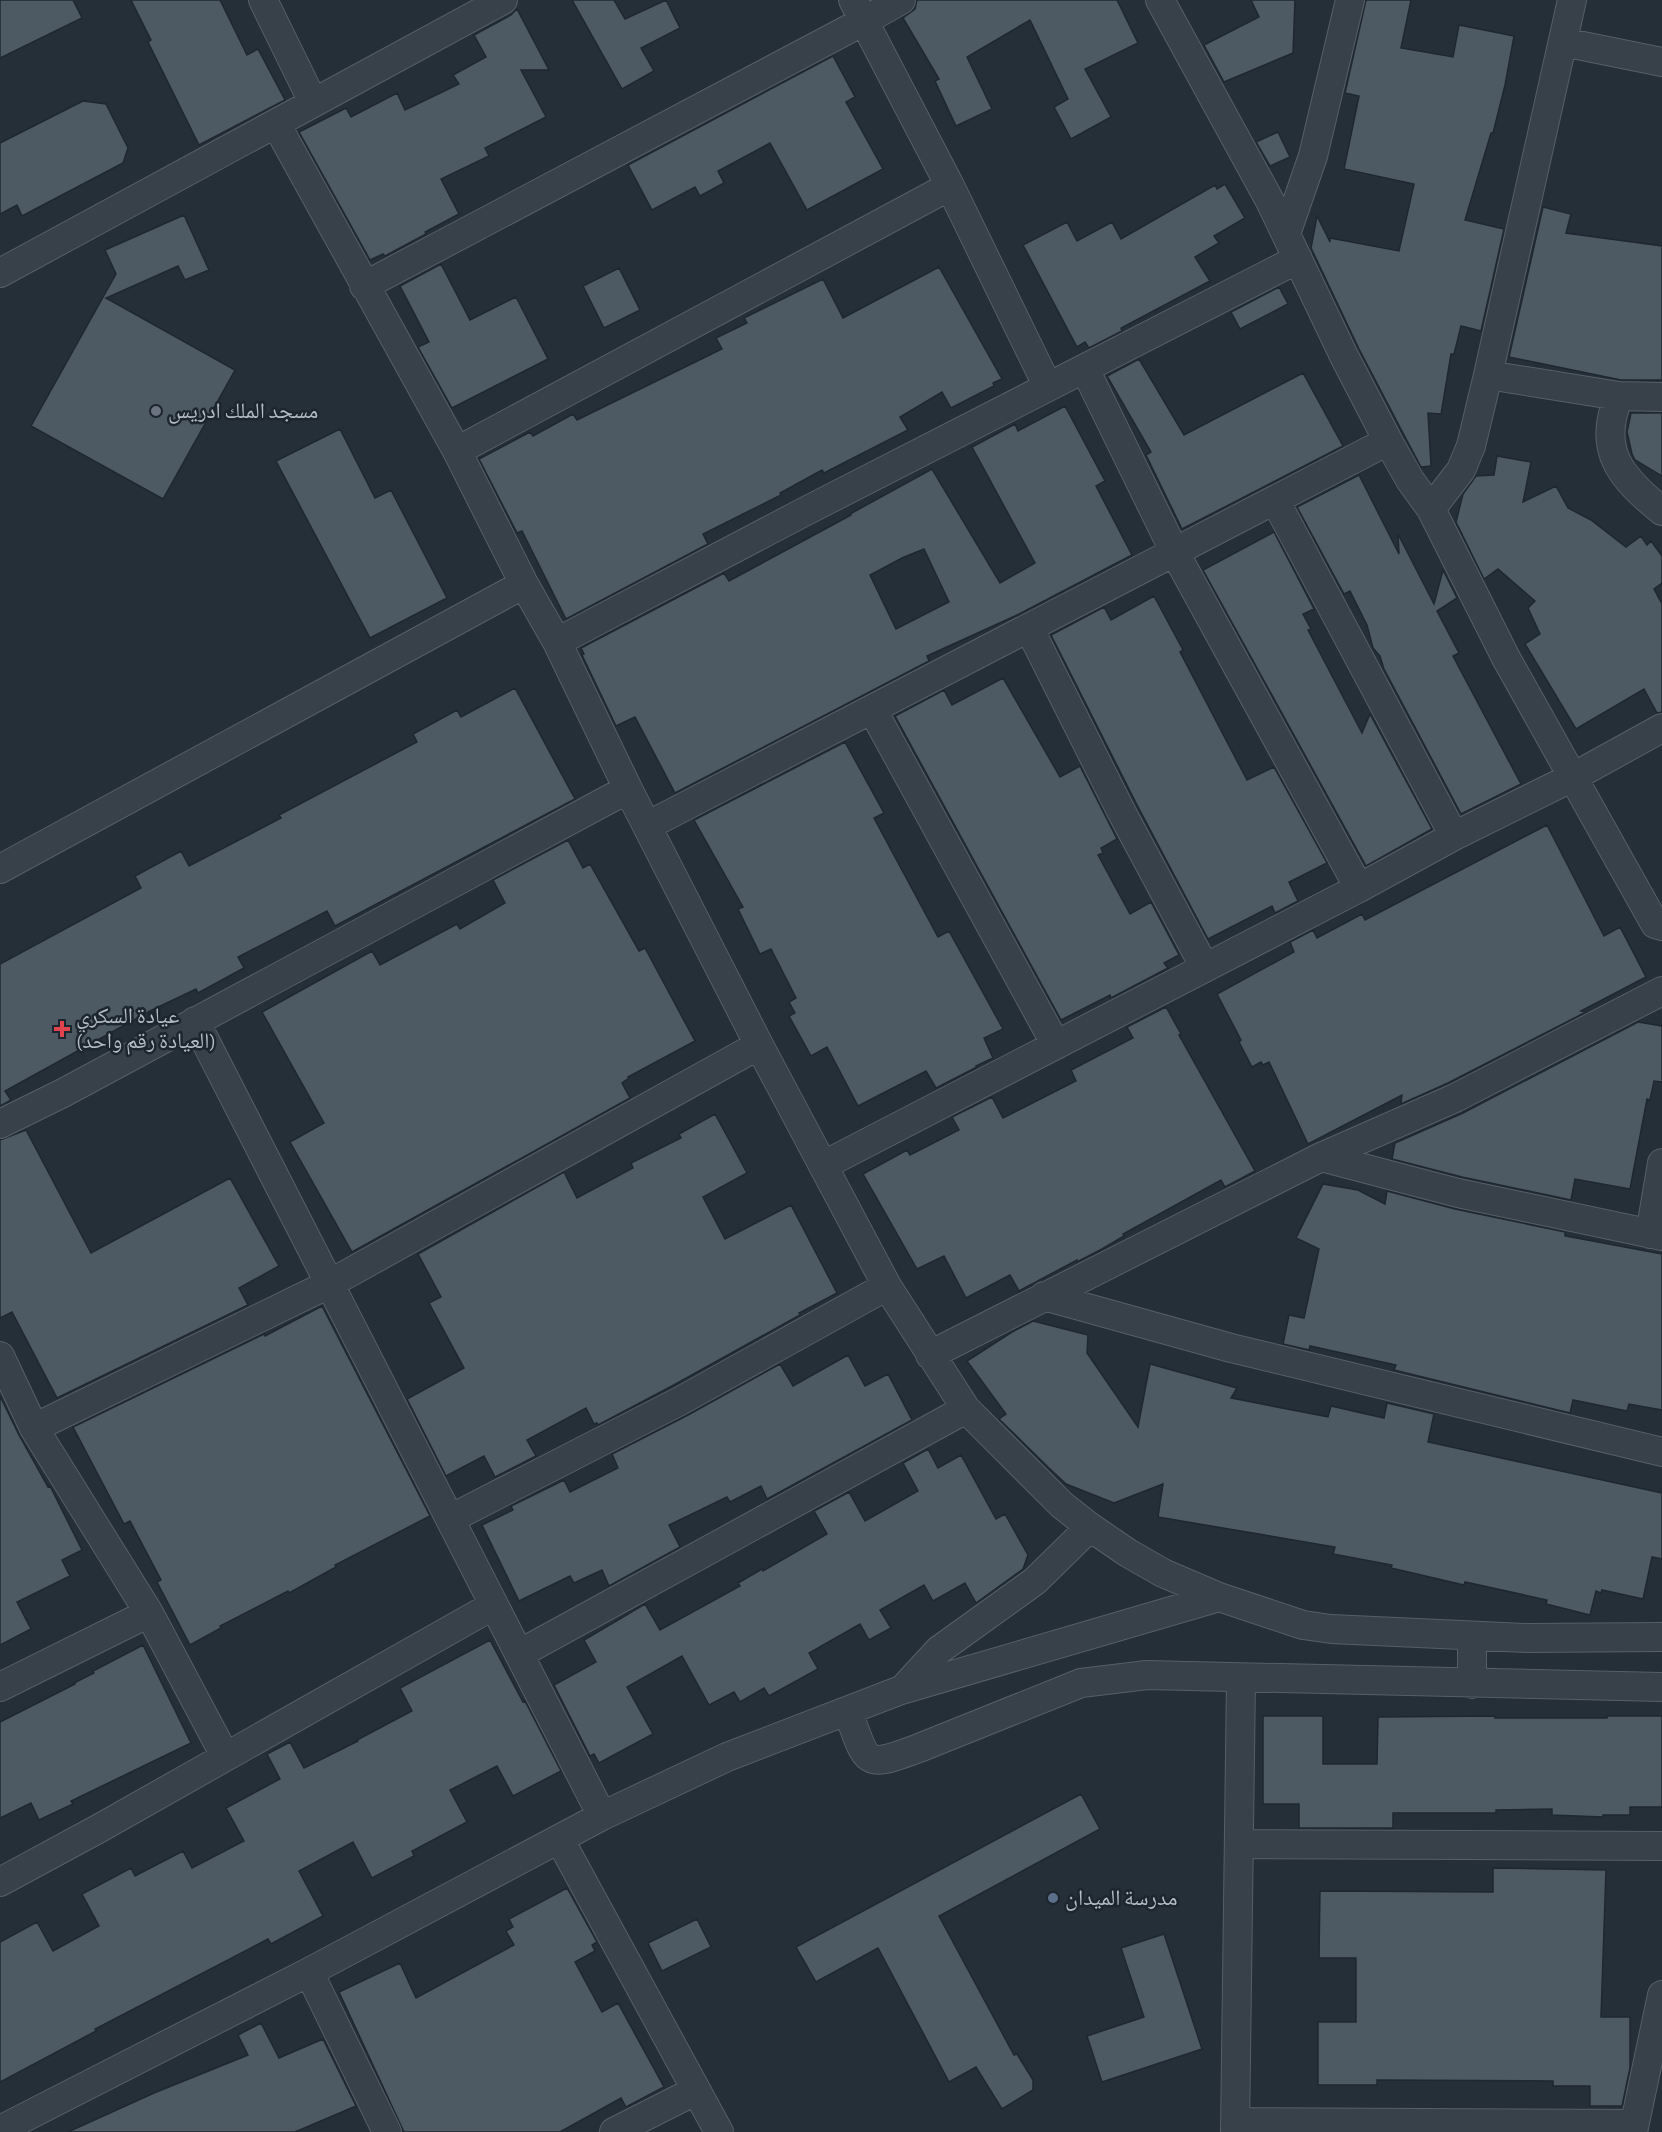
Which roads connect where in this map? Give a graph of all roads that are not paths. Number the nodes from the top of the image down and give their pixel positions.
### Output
1 (263, 0) edge
2 (503, 0) edge
3 (901, 0) edge
4 (1160, 0) edge
5 (1350, 0) edge
6 (1572, 0) edge
7 (858, 11) edge
8 (1563, 42) junction
9 (1662, 62) edge
10 (313, 102) junction
11 (276, 124) junction
12 (950, 186) junction
13 (1286, 234) junction
14 (1298, 259) junction
15 (0, 273) edge
16 (364, 286) junction
17 (1085, 369) junction
18 (1488, 375) junction
19 (1048, 387) junction
20 (1619, 396) junction
21 (1662, 397) edge
22 (1388, 441) junction
23 (457, 451) junction
24 (1275, 500) junction
25 (1431, 509) junction
26 (1662, 511) edge
27 (1174, 551) junction
28 (524, 584) junction
29 (1029, 628) junction
30 (557, 642) junction
31 (872, 709) junction
32 (1662, 728) edge
33 (1573, 777) junction
34 (628, 789) junction
35 (647, 826) junction
36 (1454, 836) junction
37 (0, 869) edge
38 (1359, 888) junction
39 (1662, 926) edge
40 (1205, 968) junction
41 (1662, 991) edge
42 (195, 1021) junction
43 (759, 1045) junction
44 (1056, 1045) junction
45 (0, 1124) edge
46 (1321, 1157) junction
47 (1662, 1163) edge
48 (824, 1165) junction
49 (1656, 1235) edge
50 (329, 1284) junction
51 (887, 1286) junction
52 (1044, 1296) junction
53 (930, 1355) junction
54 (0, 1356) edge
55 (966, 1409) junction
56 (34, 1428) junction
57 (1662, 1452) edge
58 (450, 1520) junction
59 (1089, 1527) junction
60 (1218, 1597) junction
61 (494, 1605) junction
62 (149, 1613) junction
63 (1473, 1636) junction
64 (1662, 1636) edge
65 (519, 1654) junction
66 (1241, 1678) junction
67 (1473, 1684) junction
68 (0, 1687) edge
69 (1662, 1687) edge
70 (901, 1690) junction
71 (848, 1712) junction
72 (225, 1756) junction
73 (602, 1816) junction
74 (560, 1840) junction
75 (1239, 1844) junction
76 (1662, 1846) edge
77 (0, 1882) edge
78 (309, 1972) junction
79 (1662, 1995) edge
80 (695, 2091) junction
81 (1235, 2127) edge
82 (1634, 2128) edge
83 (0, 2130) edge
84 (387, 2132) edge
85 (614, 2132) edge
86 (718, 2132) edge

1 - 10 street
2 - 10 street
3 - 7 street
4 - 13 street
5 - 13 street
6 - 8 street
7 - 12 street
7 - 16 street
8 - 9 street
8 - 18 street
10 - 11 street
11 - 15 street
11 - 16 street
12 - 19 street
12 - 23 street
13 - 14 street
14 - 17 street
14 - 22 street
16 - 23 street
17 - 19 street
17 - 27 street
18 - 20 street
18 - 25 street
19 - 30 street
20 - 21 street
20 - 26 street
22 - 24 street
22 - 25 street
23 - 28 street
24 - 27 street
24 - 36 street
25 - 33 street
27 - 29 street
27 - 38 street
28 - 30 street
28 - 37 street
29 - 31 street
29 - 40 street
30 - 34 street
31 - 35 street
31 - 44 street
32 - 33 street
33 - 36 street
33 - 39 street
34 - 35 street
34 - 42 street
35 - 43 street
36 - 38 street
38 - 40 street
40 - 44 street
41 - 46 street
42 - 45 street
42 - 50 street
43 - 48 street
43 - 50 street
44 - 48 street
46 - 49 street
46 - 52 street
47 - 49 street
48 - 51 street
50 - 56 street
50 - 58 street
51 - 53 street
51 - 58 street
52 - 53 street
52 - 57 street
53 - 55 street
54 - 56 street
55 - 59 street
55 - 65 street
56 - 62 street
58 - 61 street
59 - 60 street
59 - 70 street
60 - 63 street
60 - 70 street
61 - 65 street
61 - 72 street
62 - 68 street
62 - 72 street
63 - 64 street
63 - 67 street
65 - 73 street
66 - 67 street
66 - 71 street
66 - 75 street
67 - 69 street
70 - 71 street
71 - 73 street
72 - 77 street
73 - 74 street
74 - 78 street
74 - 80 street
75 - 76 street
75 - 81 street
78 - 83 street
78 - 84 street
79 - 82 street
80 - 85 street
80 - 86 street
81 - 82 street

